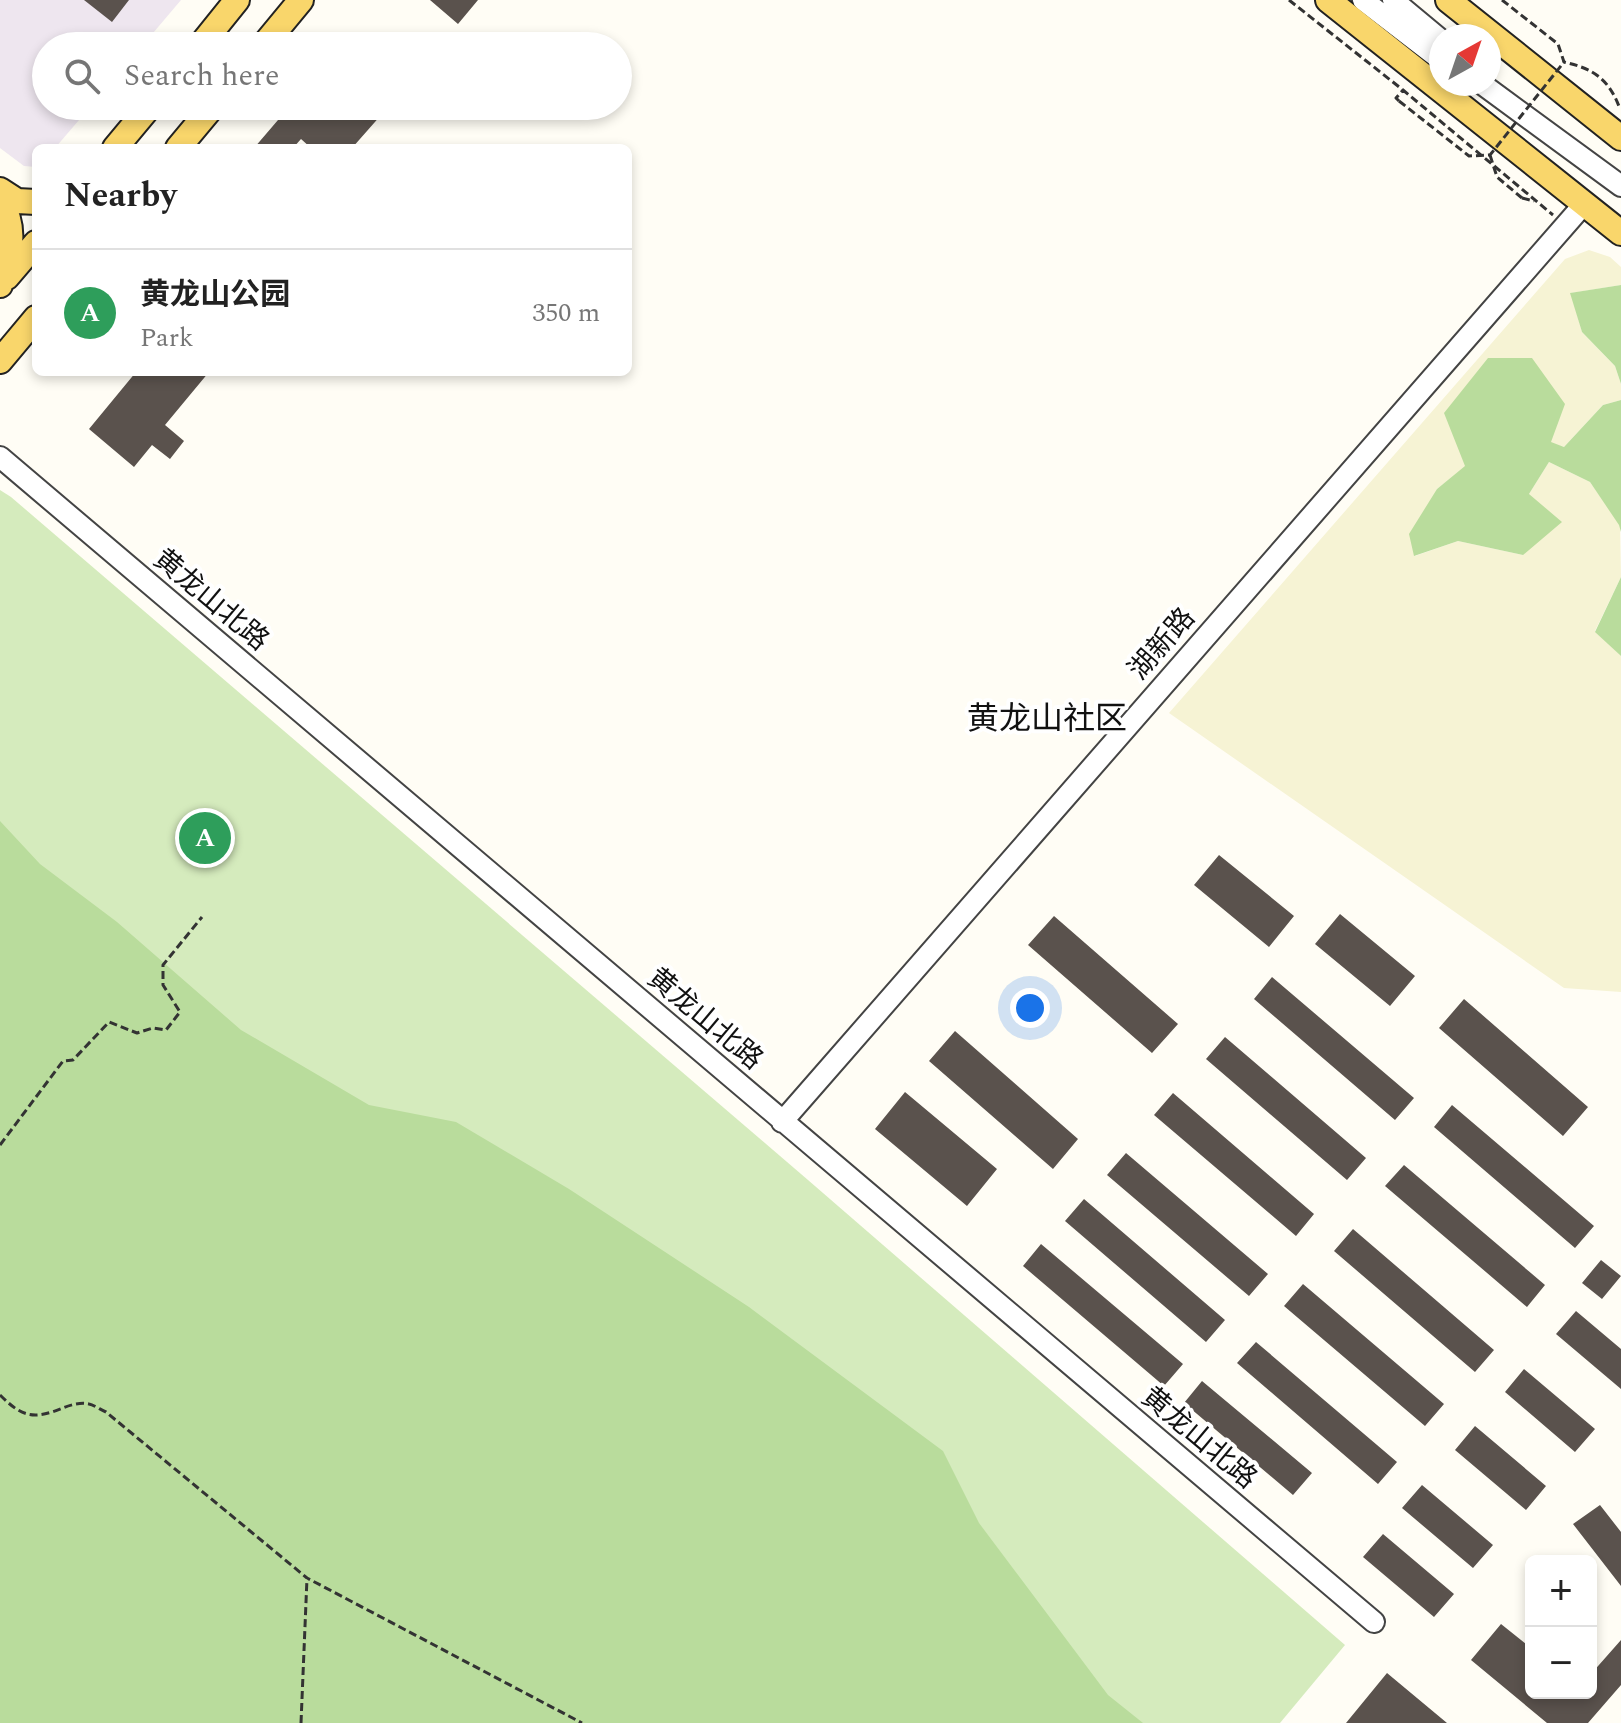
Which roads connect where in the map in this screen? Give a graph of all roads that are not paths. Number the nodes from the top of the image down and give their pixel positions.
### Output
1 (237, 0) edge
2 (301, 0) edge
3 (1328, 0) edge
4 (1363, 0) edge
5 (1378, 0) edge
6 (1393, 0) edge
7 (1448, 0) edge
8 (1429, 30) edge
9 (211, 32) edge
10 (275, 32) edge
11 (1429, 41) edge
12 (1429, 51) edge
13 (1501, 94) edge
14 (1501, 95) edge
15 (138, 120) edge
16 (201, 120) edge
17 (1621, 138) edge
18 (118, 144) edge
19 (181, 144) edge
20 (1621, 174) edge
21 (1621, 186) edge
22 (0, 190) edge
23 (0, 200) edge
24 (32, 202) edge
25 (1584, 204) junction
26 (1621, 233) edge
27 (32, 248) edge
28 (0, 285) edge
29 (32, 323) edge
30 (0, 361) edge
31 (0, 457) edge
32 (782, 1122) junction
33 (1374, 1622) dead end

1 - 9 main road
2 - 10 main road
3 - 25 main road
4 - 12 street
5 - 11 street
6 - 8 street
7 - 17 main road
13 - 20 street
14 - 21 street
15 - 18 main road
16 - 19 main road
22 - 24 main road
23 - 28 main road
25 - 26 main road
25 - 32 street, 湖新路
27 - 28 main road
29 - 30 main road
31 - 32 street, 黄龙山北路
32 - 33 street, 黄龙山北路

